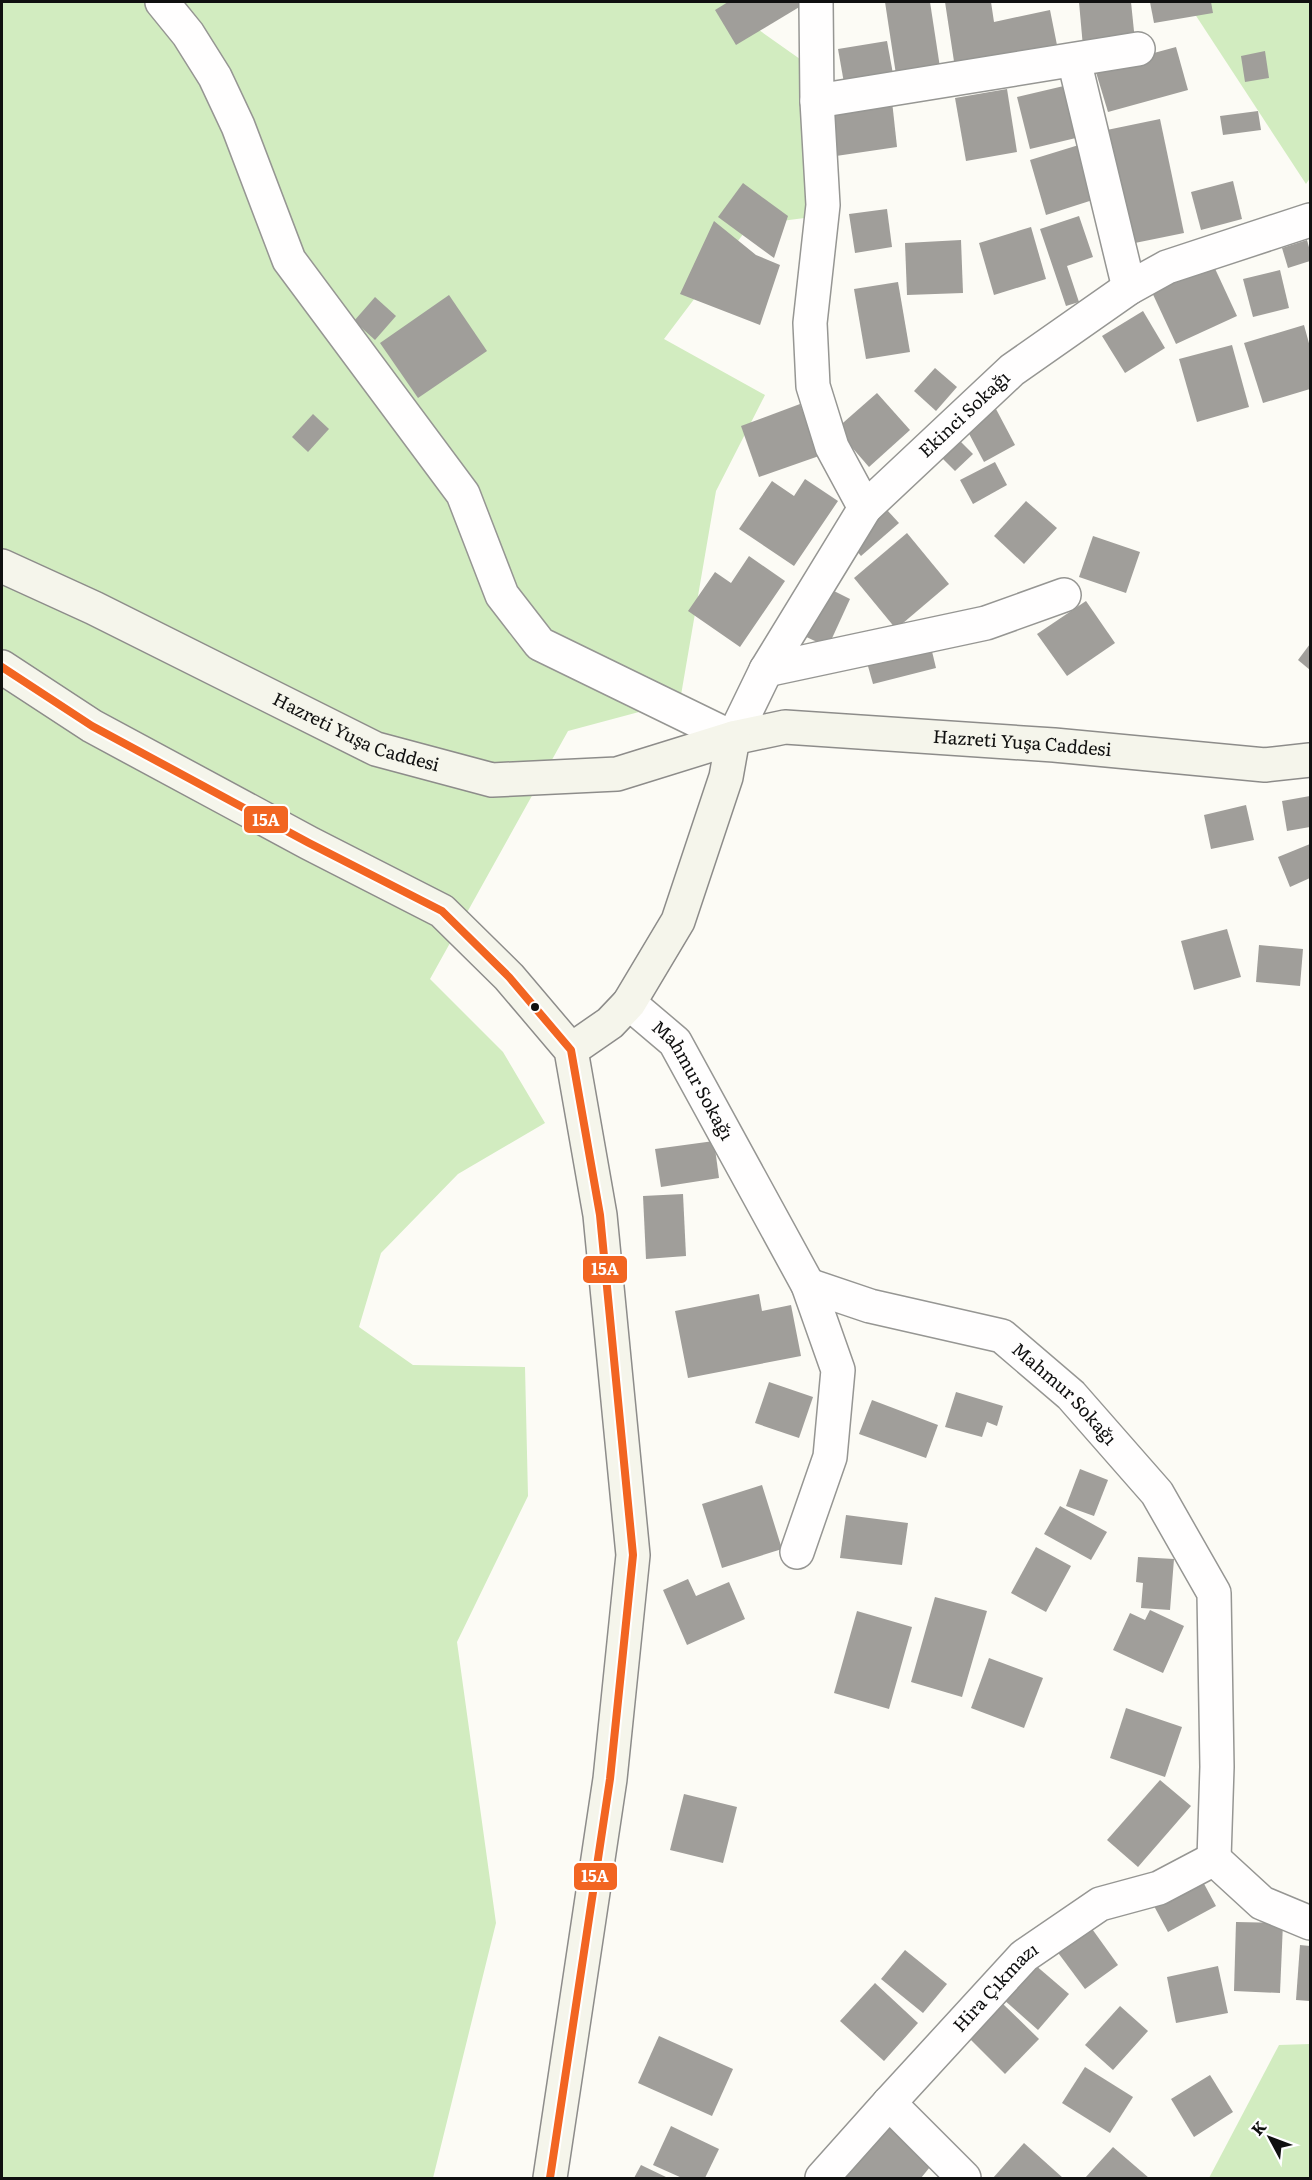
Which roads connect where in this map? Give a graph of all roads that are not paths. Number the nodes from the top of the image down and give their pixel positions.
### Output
1 (162, 2) edge
2 (816, 2) edge
3 (1138, 49) dead end
4 (1074, 60) junction
5 (817, 101) junction
6 (1311, 220) edge
7 (1129, 288) junction
8 (865, 508) junction
9 (2, 566) edge
10 (1064, 595) dead end
11 (2, 667) edge
12 (766, 670) junction
13 (733, 738) junction
14 (1311, 760) edge
15 (629, 1003) junction
16 (571, 1050) junction
17 (808, 1285) junction
18 (797, 1552) dead end
19 (1214, 1859) junction
20 (1311, 1923) edge
21 (889, 2103) junction
22 (550, 2178) edge
23 (822, 2178) edge
24 (964, 2178) edge

1 - 13 street
2 - 5 street
3 - 4 street
4 - 5 street
4 - 7 street
5 - 8 street
6 - 7 street, Ekinci Sokağı
7 - 8 street, Ekinci Sokağı
8 - 12 street, Ekinci Sokağı
9 - 13 street, Hazreti Yuşa Caddesi
10 - 12 street
11 - 16 street
12 - 13 street, Ekinci Sokağı
13 - 14 street, Hazreti Yuşa Caddesi
13 - 15 street
15 - 16 street
15 - 17 street, Mahmur Sokağı
16 - 22 street
17 - 18 street
17 - 19 street, Mahmur Sokağı
19 - 20 street
19 - 21 street, Hira Çıkmazı
21 - 23 street, Hira Çıkmazı
21 - 24 street

